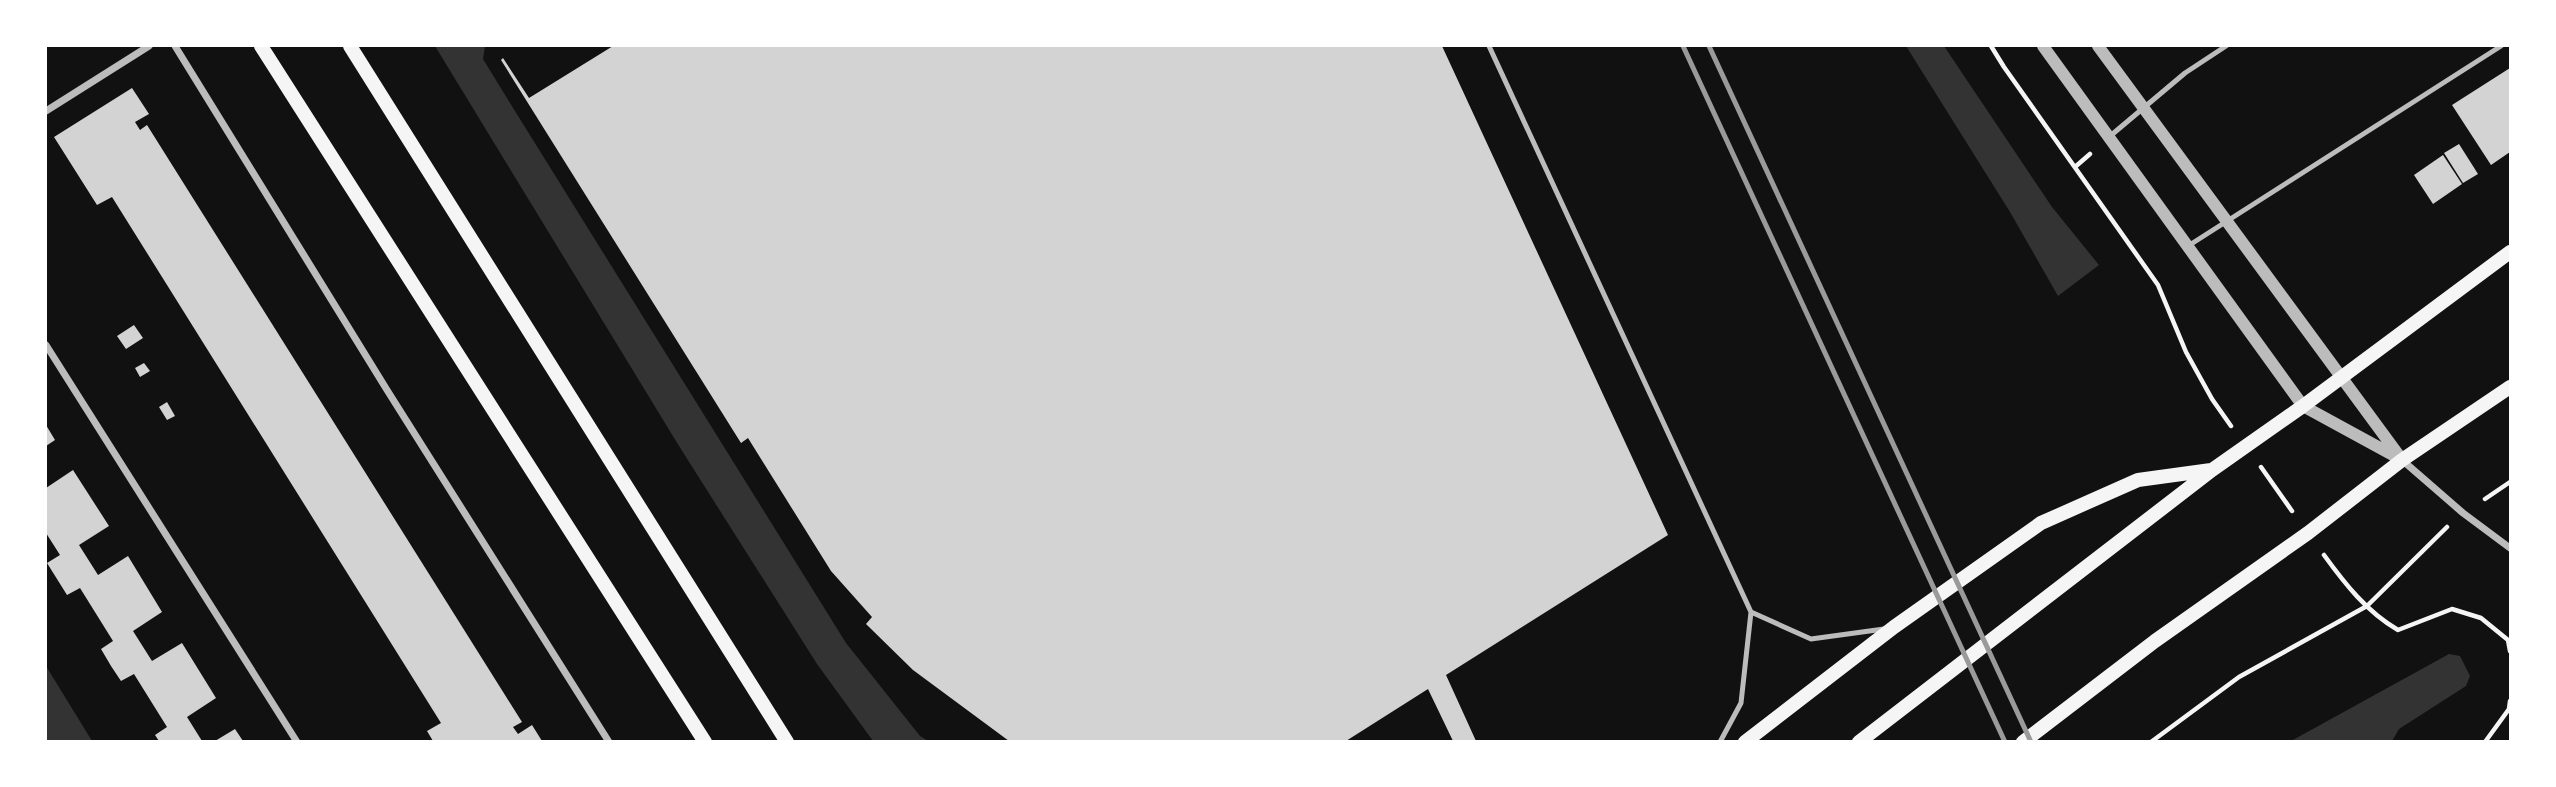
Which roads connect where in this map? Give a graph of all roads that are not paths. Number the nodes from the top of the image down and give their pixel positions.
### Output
1 (149, 46) edge
2 (175, 46) edge
3 (261, 46) edge
4 (350, 46) edge
5 (1489, 46) edge
6 (2043, 46) edge
7 (2098, 46) edge
8 (2226, 46) edge
9 (2501, 46) edge
10 (2144, 108) junction
11 (46, 111) edge
12 (2109, 137) junction
13 (2227, 221) junction
14 (2187, 246) junction
15 (2511, 252) edge
16 (46, 345) edge
17 (2341, 376) junction
18 (2511, 387) edge
19 (2303, 406) junction
20 (2402, 460) junction
21 (2212, 470) junction
22 (2511, 548) edge
23 (1751, 612) junction
24 (1894, 627) junction
25 (297, 741) edge
26 (609, 741) edge
27 (705, 741) edge
28 (787, 741) edge
29 (1720, 741) edge
30 (1745, 741) edge
31 (1860, 741) edge
32 (2023, 741) edge

1 - 11 street
2 - 26 street
3 - 27 main road
4 - 28 main road
5 - 23 lane
6 - 12 street
7 - 10 street
8 - 10 lane
9 - 13 lane
10 - 12 lane
10 - 13 street
12 - 14 street
13 - 14 lane
13 - 17 street
14 - 19 street
15 - 17 main road
16 - 25 street
17 - 19 main road
17 - 20 street
18 - 20 main road
19 - 20 street
19 - 21 main road
20 - 22 street
20 - 32 main road
21 - 24 main road
21 - 31 main road
23 - 24 lane
23 - 29 lane
24 - 30 main road

